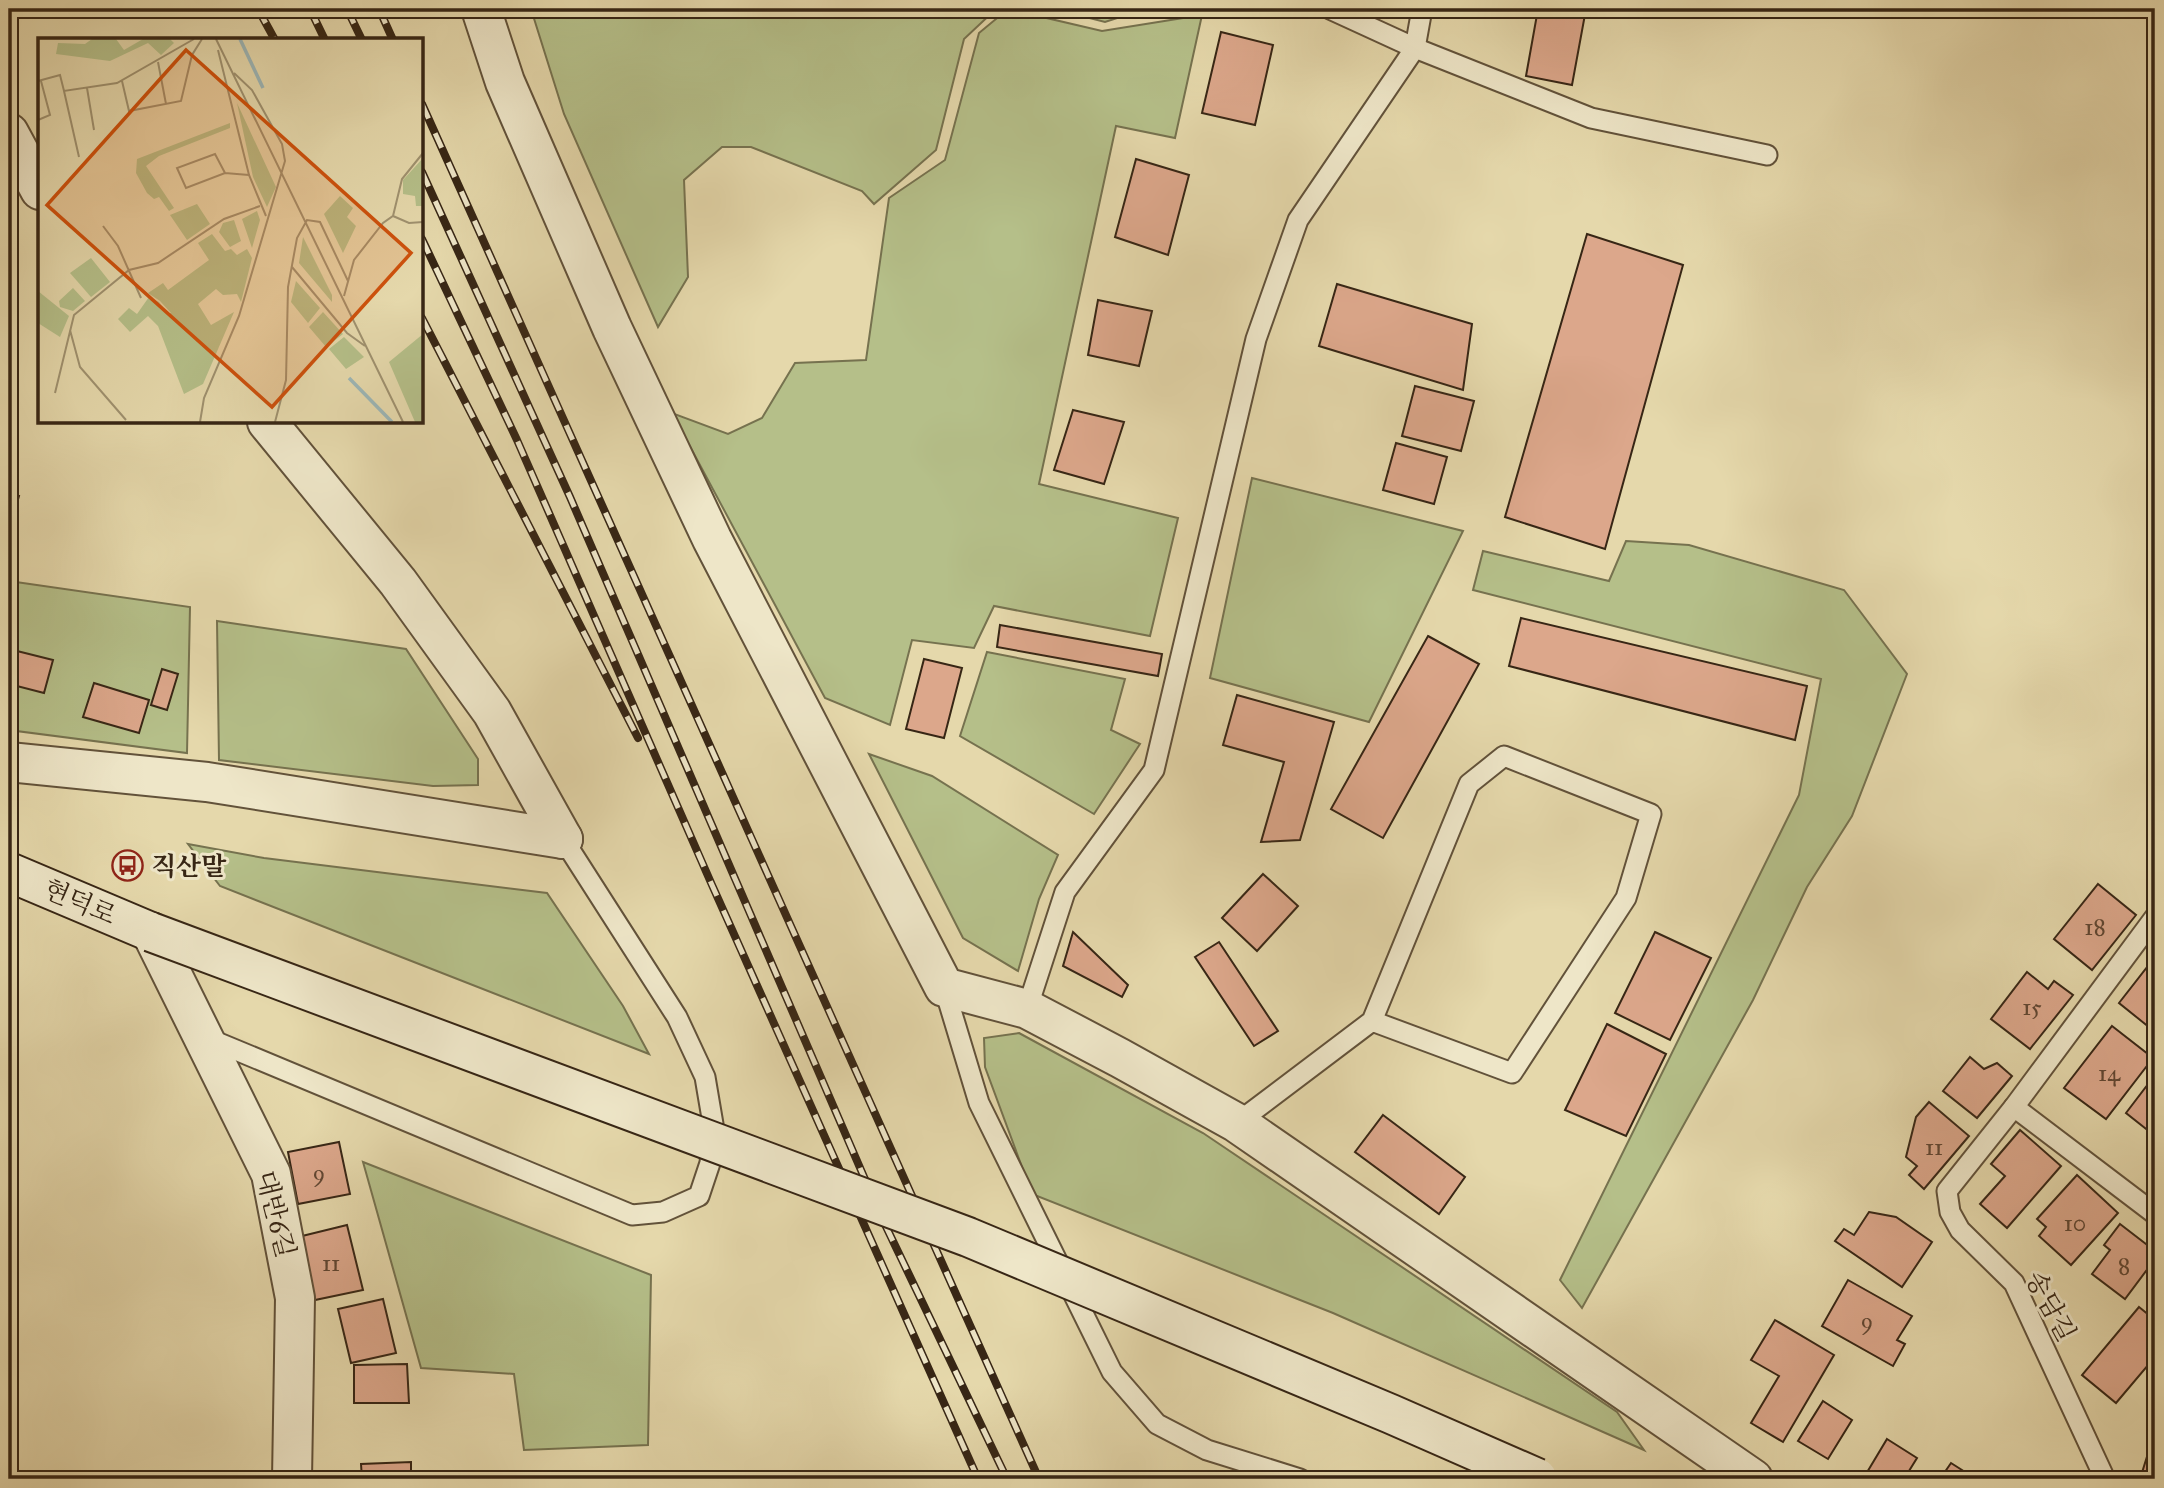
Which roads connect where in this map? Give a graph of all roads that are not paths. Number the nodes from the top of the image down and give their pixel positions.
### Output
1 (481, 9) edge
2 (1331, 9) edge
3 (1422, 9) edge
4 (1415, 48) junction
5 (9, 133) edge
6 (1767, 155) dead end
7 (38, 186) edge
8 (269, 424) edge
9 (9, 762) edge
10 (563, 839) junction
11 (9, 872) edge
12 (2155, 917) edge
13 (151, 932) junction
14 (944, 987) junction
15 (1027, 1009) junction
16 (1372, 1021) junction
17 (201, 1035) junction
18 (2014, 1107) junction
19 (1237, 1124) junction
20 (2155, 1214) edge
21 (292, 1479) edge
22 (1300, 1479) edge
23 (1539, 1479) edge
24 (1753, 1479) edge
25 (2105, 1479) edge

1 - 14 street
2 - 4 lane
3 - 4 lane
4 - 6 lane
4 - 15 lane
5 - 7 street
8 - 10 street
9 - 10 street
10 - 17 lane
11 - 13 street, 현덕로
12 - 18 lane, 송담길
13 - 17 street, 대반6길
13 - 23 street, 현덕로, bridge
14 - 15 street
14 - 22 lane
15 - 19 street
16 - 16 lane
16 - 19 lane
17 - 21 street, 대반6길
18 - 20 lane
18 - 25 lane, 송담길
19 - 24 street

